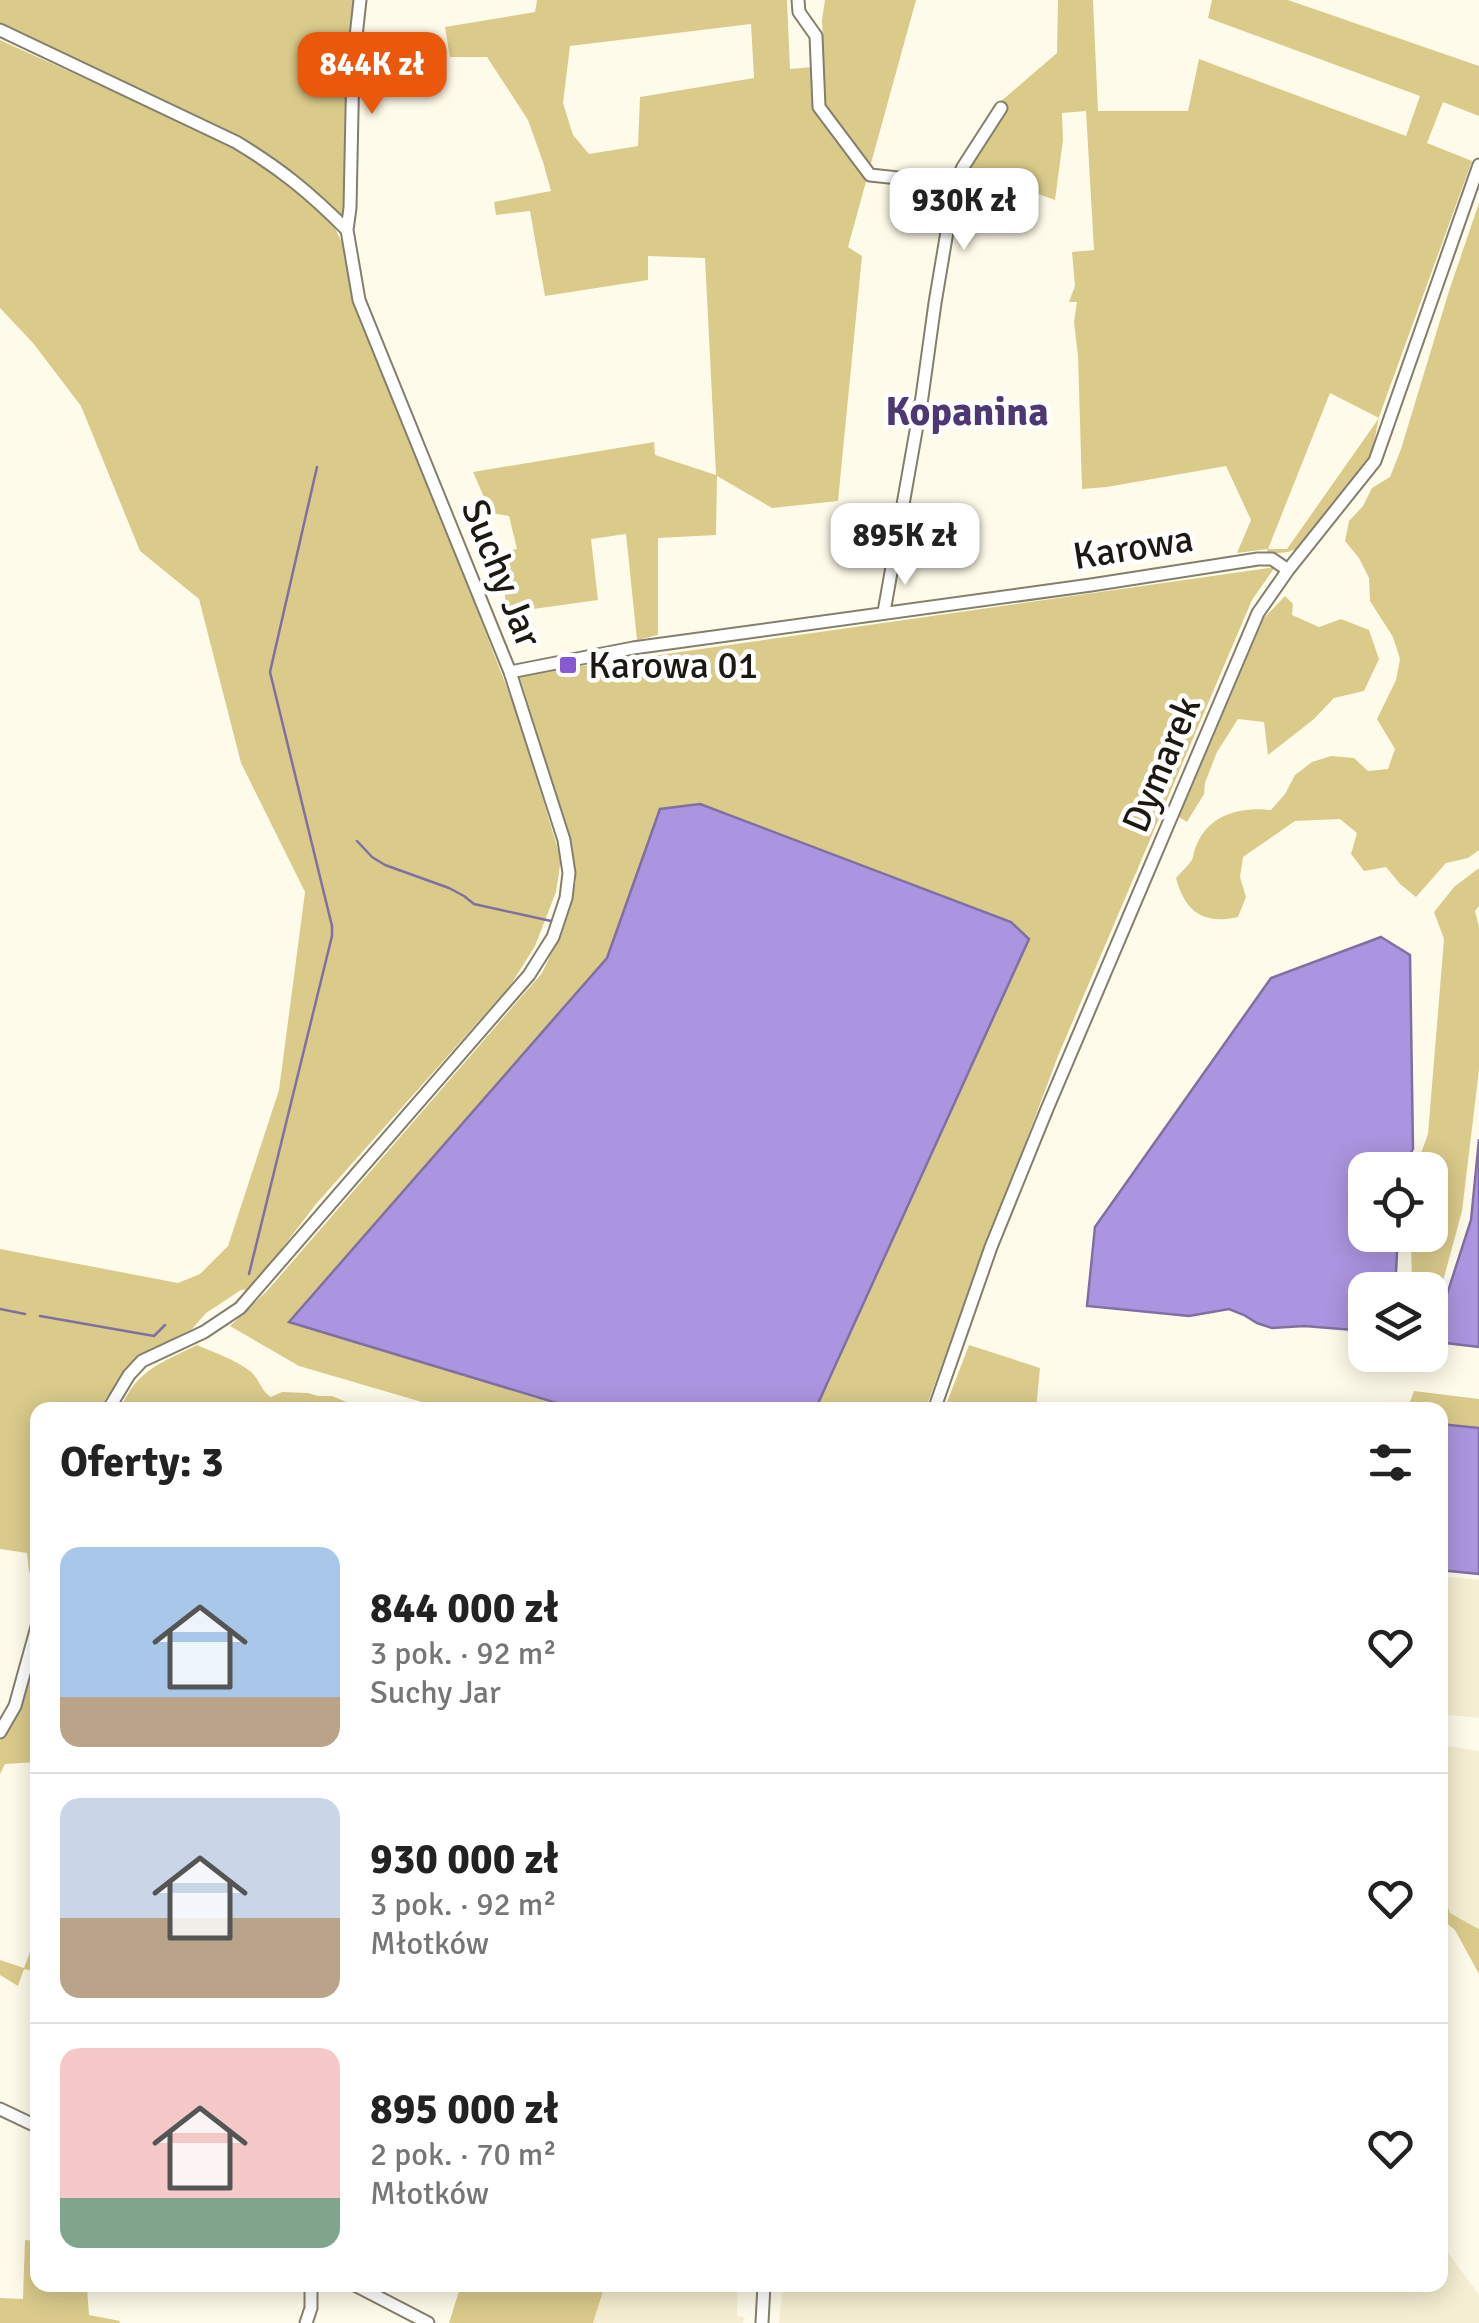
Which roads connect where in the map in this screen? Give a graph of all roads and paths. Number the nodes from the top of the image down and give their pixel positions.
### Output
1 (360, 0) edge
2 (798, 0) edge
3 (0, 30) edge
4 (1002, 108) dead end
5 (1479, 165) edge
6 (955, 184) junction
7 (347, 230) junction
8 (1288, 570) junction
9 (884, 612) junction
10 (510, 672) junction
11 (113, 1402) edge
12 (937, 1402) edge
13 (30, 1652) edge
14 (0, 1732) edge
15 (0, 2109) edge
16 (30, 2123) edge
17 (311, 2292) edge
18 (368, 2292) edge
19 (764, 2292) edge
20 (306, 2323) edge
21 (428, 2323) edge
22 (762, 2323) edge

1 - 7 street, Suchy Jar
2 - 6 street
3 - 7 street
4 - 6 street
5 - 8 street, Dymarek
6 - 9 street
7 - 10 street, Suchy Jar
8 - 9 street, Karowa
8 - 12 street, Dymarek
9 - 10 street, Karowa
10 - 11 street, Suchy Jar
13 - 14 street
15 - 16 street
17 - 20 street
18 - 21 street
19 - 22 street

